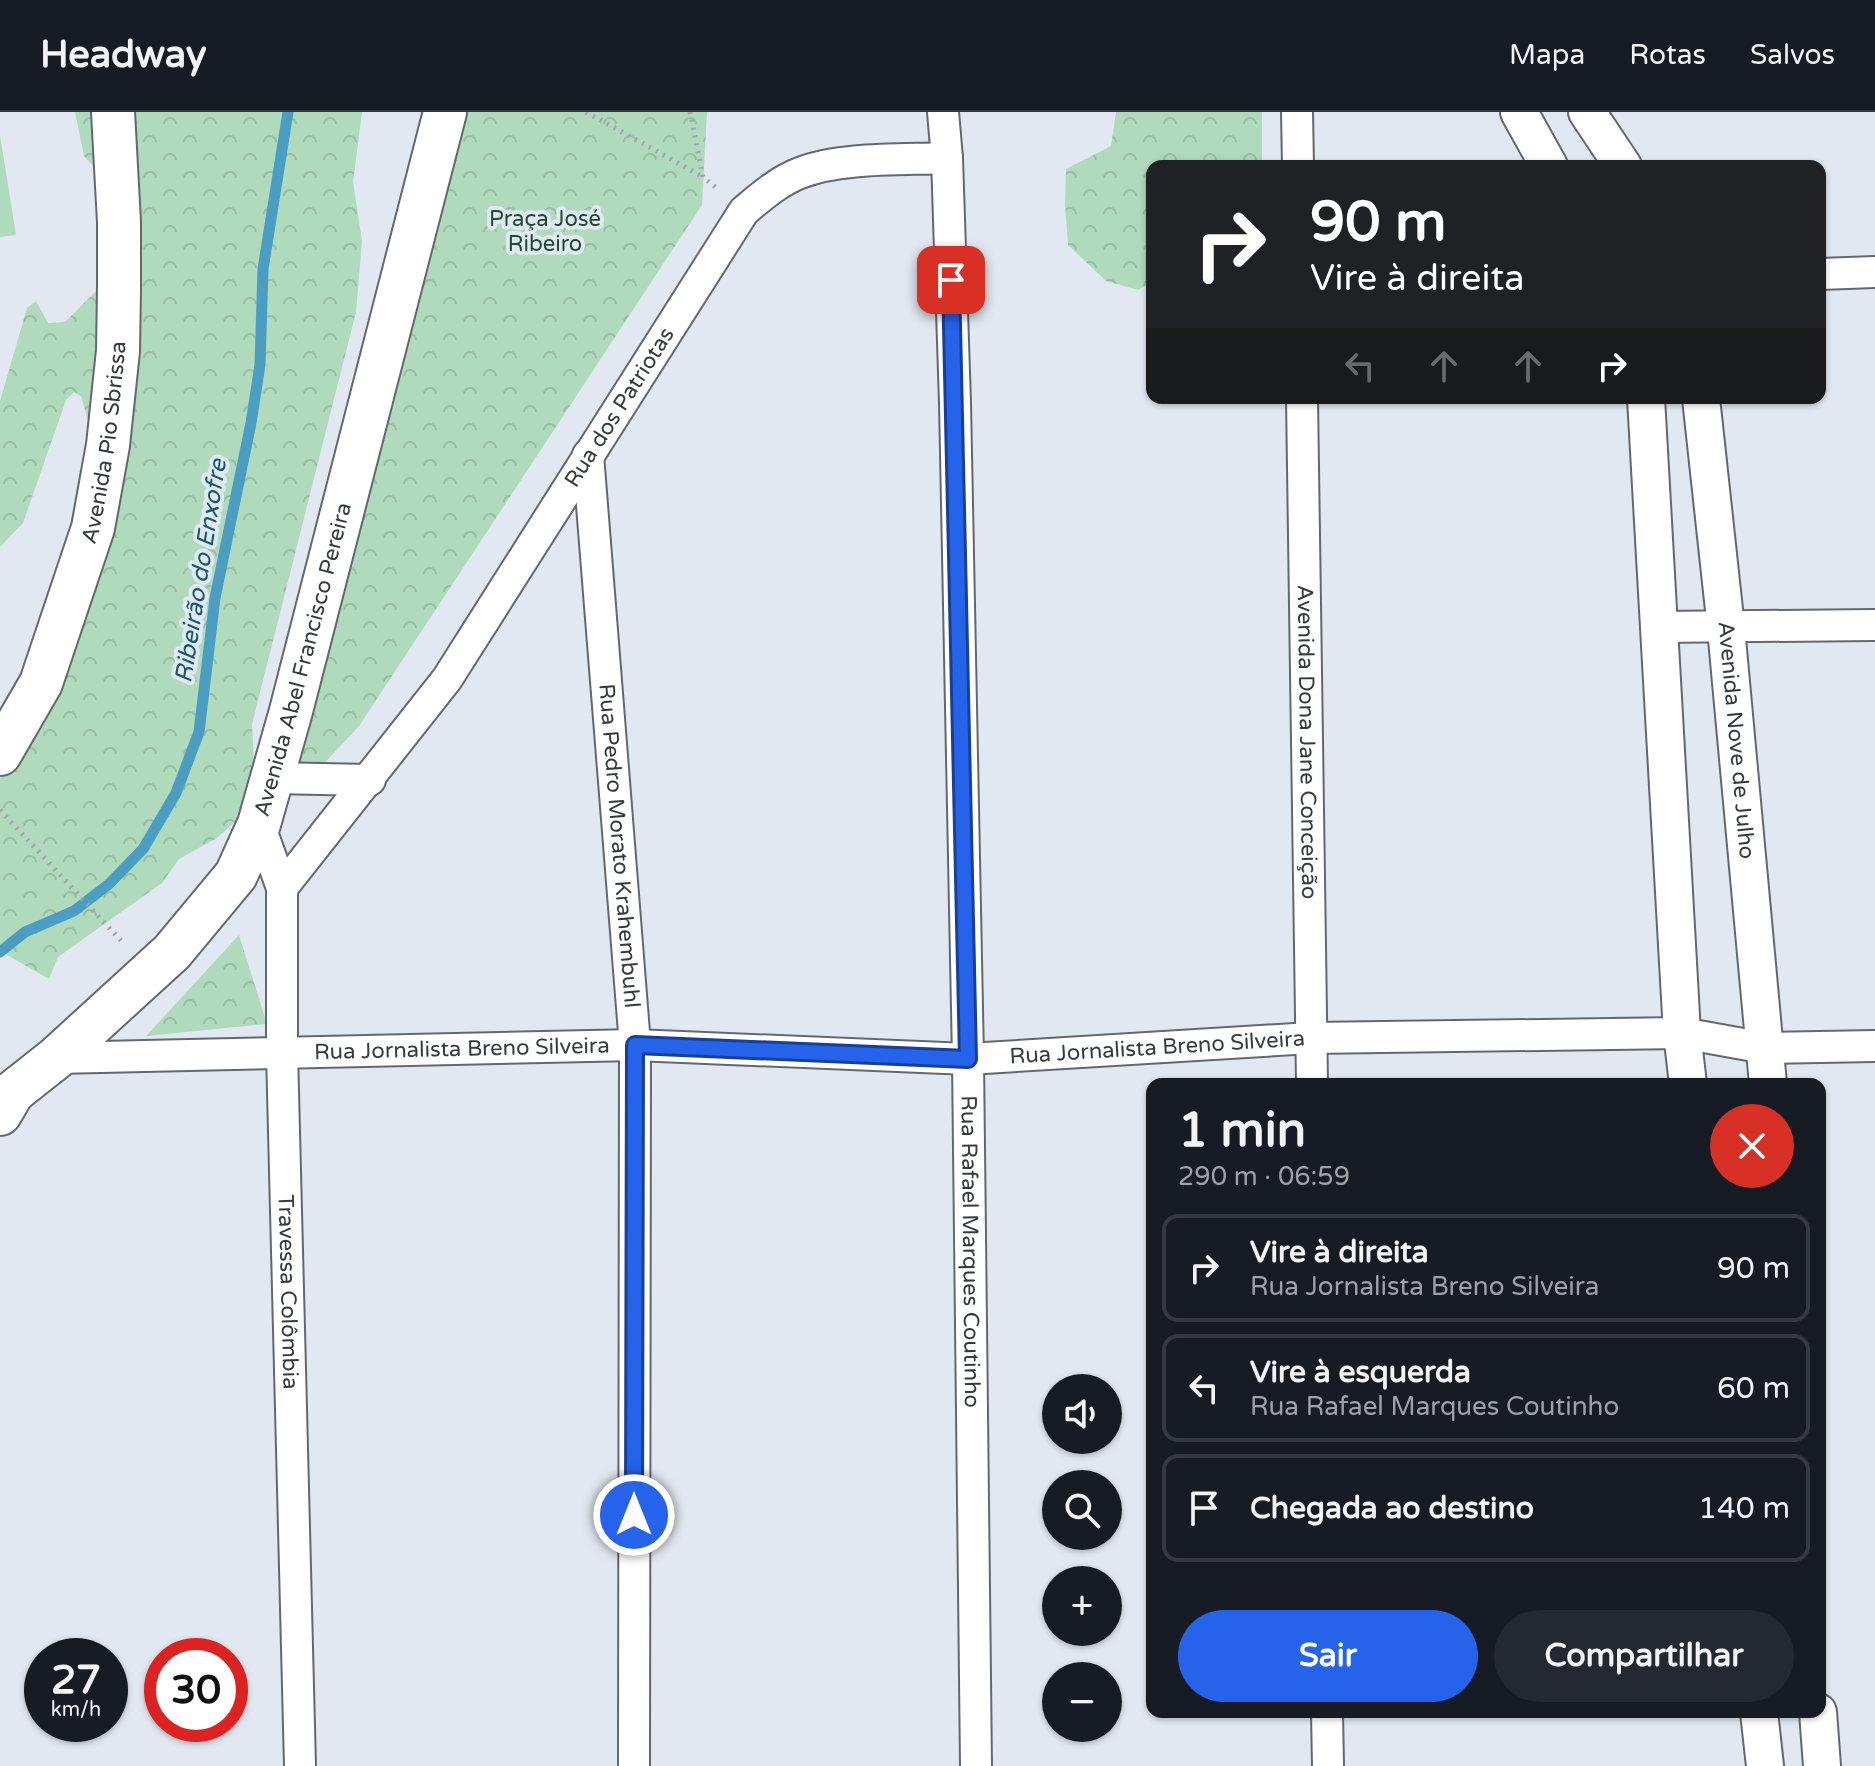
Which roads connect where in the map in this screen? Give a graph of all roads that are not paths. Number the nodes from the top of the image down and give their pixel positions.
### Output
1 (113, 112) edge
2 (445, 112) edge
3 (943, 112) edge
4 (1297, 112) edge
5 (1519, 112) edge
6 (1587, 112) edge
7 (947, 158) junction
8 (1298, 160) edge
9 (1546, 160) edge
10 (1619, 160) edge
11 (1875, 272) edge
12 (1826, 274) edge
13 (1302, 404) edge
14 (1646, 404) edge
15 (1702, 404) edge
16 (588, 455) junction
17 (1875, 625) edge
18 (1657, 627) junction
19 (1726, 628) junction
20 (0, 754) edge
21 (272, 778) junction
22 (370, 780) junction
23 (259, 824) junction
24 (282, 888) junction
25 (1682, 1033) junction
26 (1311, 1038) junction
27 (635, 1045) junction
28 (1875, 1046) edge
29 (1765, 1048) junction
30 (282, 1052) junction
31 (56, 1058) junction
32 (968, 1059) junction
33 (1312, 1078) edge
34 (1687, 1078) edge
35 (1768, 1078) edge
36 (0, 1114) edge
37 (1327, 1718) edge
38 (1760, 1718) edge
39 (1818, 1718) edge
40 (300, 1766) edge
41 (634, 1766) edge
42 (976, 1766) edge
43 (1328, 1766) edge
44 (1765, 1766) edge
45 (1822, 1766) edge

1 - 20 main road, Avenida Pio Sbrissa
2 - 21 main road, Avenida Abel Francisco Pereira
3 - 7 street, Rua Rafael Marques Coutinho
4 - 8 street
5 - 9 street
6 - 10 street
7 - 16 street, Rua dos Patriotas
7 - 32 street, Rua Rafael Marques Coutinho
11 - 12 street
13 - 26 street, Avenida Dona Jane Conceição
14 - 18 street
15 - 19 street, Avenida Nove de Julho
16 - 22 street, Rua dos Patriotas
16 - 27 street, Rua Pedro Morato Krahembuhl
17 - 19 street
18 - 19 street
18 - 25 street
19 - 29 street, Avenida Nove de Julho
21 - 22 street
21 - 23 main road, Avenida Abel Francisco Pereira
22 - 24 street, Rua dos Patriotas
23 - 24 street, Travessa Colômbia
23 - 31 main road, Avenida Abel Francisco Pereira
24 - 30 street, Travessa Colômbia
25 - 26 street, Rua Jornalista Breno Silveira
25 - 29 street, Rua Jornalista Breno Silveira
25 - 34 street
26 - 32 street, Rua Jornalista Breno Silveira
26 - 33 street, Avenida Dona Jane Conceição
27 - 30 street, Rua Jornalista Breno Silveira
27 - 32 street, Rua Jornalista Breno Silveira
27 - 41 street, Rua Pedro Morato Krahembuhl
28 - 29 street, Rua Jornalista Breno Silveira
29 - 35 street, Avenida Nove de Julho
30 - 31 street, Rua Jornalista Breno Silveira
30 - 40 street, Travessa Colômbia
31 - 36 main road, Avenida Abel Francisco Pereira
32 - 42 street, Rua Rafael Marques Coutinho
37 - 43 street
38 - 44 street
39 - 45 street

